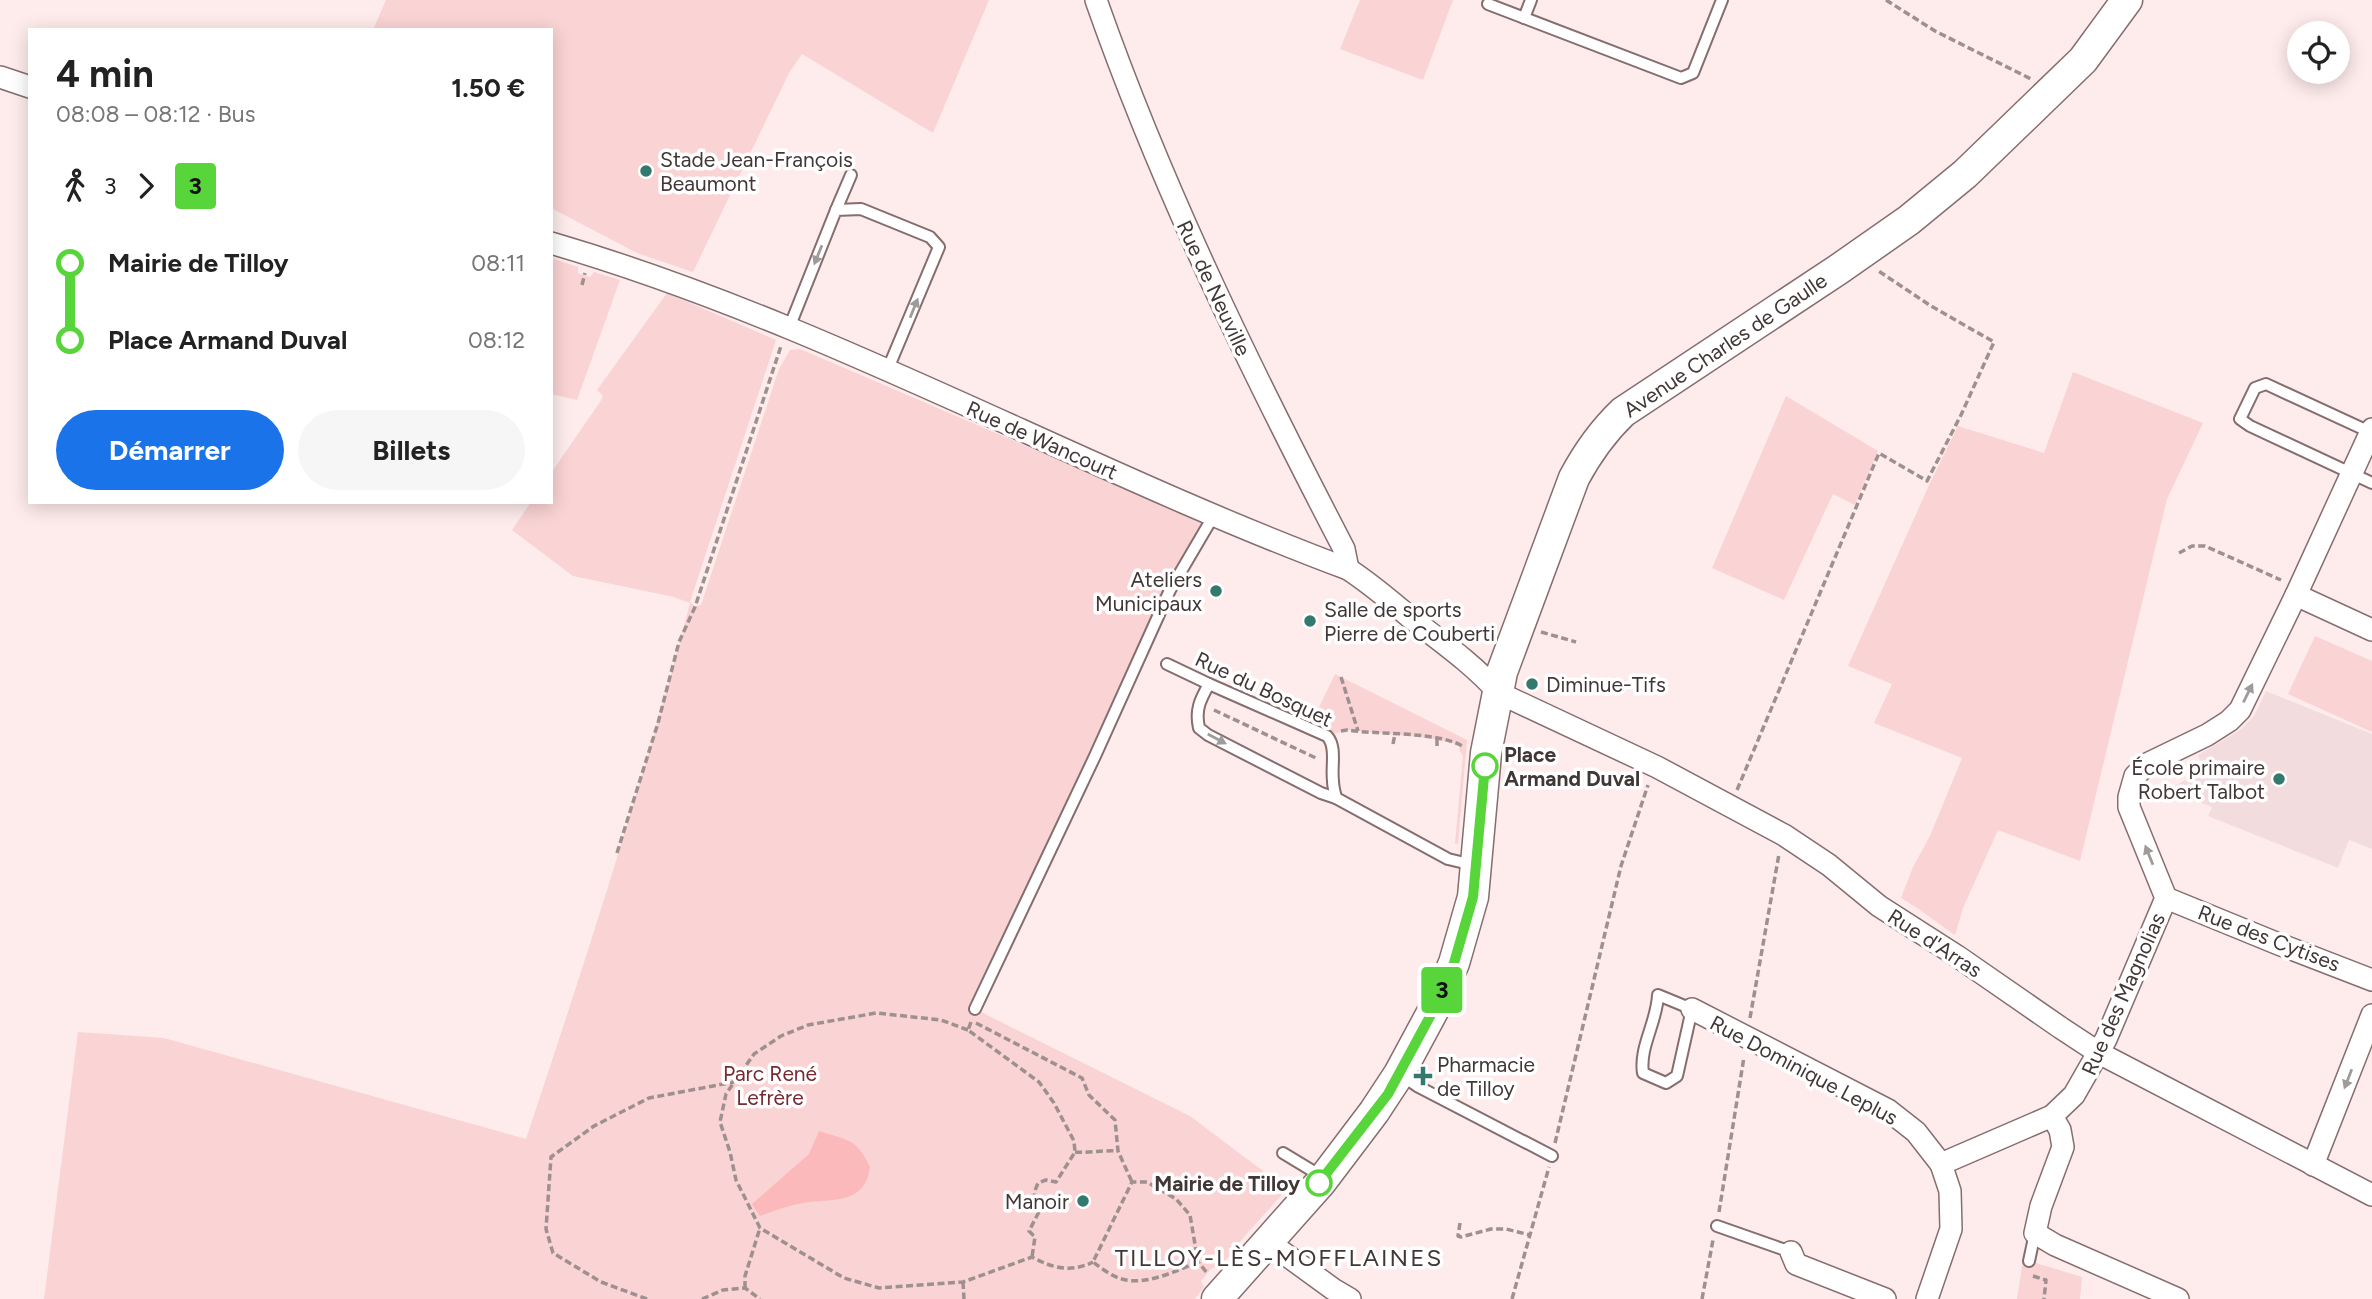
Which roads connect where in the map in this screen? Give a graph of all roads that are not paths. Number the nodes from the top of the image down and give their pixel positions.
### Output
1 (1096, 0) edge
2 (1531, 0) edge
3 (1722, 0) edge
4 (2127, 0) edge
5 (1489, 4) dead end
6 (1524, 18) junction
7 (0, 77) edge
8 (28, 86) edge
9 (851, 175) dead end
10 (836, 210) junction
11 (553, 244) edge
12 (789, 328) junction
13 (887, 371) junction
14 (2371, 431) edge
15 (2351, 473) junction
16 (2372, 483) edge
17 (1214, 515) junction
18 (1348, 569) junction
19 (2297, 591) junction
20 (2372, 630) edge
21 (1167, 664) dead end
22 (1209, 684) junction
23 (1499, 693) junction
24 (1336, 798) junction
25 (1475, 866) junction
26 (2166, 898) junction
27 (2372, 980) edge
28 (975, 1009) dead end
29 (1692, 1009) junction
30 (2372, 1015) edge
31 (2099, 1053) junction
32 (1399, 1073) junction
33 (2052, 1116) junction
34 (1283, 1153) dead end
35 (1552, 1156) road end
36 (1941, 1164) junction
37 (2313, 1165) junction
38 (1324, 1177) junction
39 (2372, 1195) edge
40 (1717, 1226) road end
41 (2035, 1233) junction
42 (1267, 1241) junction
43 (1791, 1252) joint
44 (2029, 1261) dead end
45 (1222, 1293) edge
46 (1350, 1299) edge
47 (1885, 1299) edge
48 (1927, 1299) edge
49 (2178, 1299) edge

1 - 18 street, Rue de Neuville
2 - 6 lane
3 - 6 lane
4 - 23 street, Avenue Charles de Gaulle
5 - 6 lane
7 - 8 street
9 - 10 lane
10 -> 12 lane
13 -> 10 lane
11 - 12 street, Rue de Wancourt
12 - 13 street, Rue de Wancourt
13 - 17 street, Rue de Wancourt
14 - 15 street, Rue des Magnolias
14 - 15 lane
15 - 16 lane
15 - 19 street, Rue des Magnolias
17 - 18 street, Rue de Wancourt
17 - 28 lane
18 - 23 street, Rue de Wancourt
19 - 20 street
26 -> 19 street, Rue des Magnolias
21 - 22 lane, Rue du Bosquet
22 - 24 lane, Rue du Bosquet
22 -> 24 lane
23 - 25 street, Avenue Charles de Gaulle
23 - 31 street, Rue d'Arras
24 - 25 lane
25 - 32 street, Avenue Charles de Gaulle
26 - 27 street, Rue des Cytises
26 - 31 street, Rue des Magnolias
29 - 29 lane
29 - 36 street, Rue Dominique Leplus
30 -> 37 street
31 - 33 street, Rue des Magnolias
31 - 37 street, Rue d'Arras
32 - 35 lane
32 - 38 street, Avenue Charles de Gaulle
33 - 36 street, Rue des Magnolias
33 - 41 street
34 - 38 lane
36 - 48 street
37 - 39 street, Rue d'Arras
38 - 42 street, Avenue Charles de Gaulle
40 - 43 lane
41 - 44 lane
41 - 49 street
42 - 45 street, Avenue Charles de Gaulle
42 - 46 street
43 - 47 street

